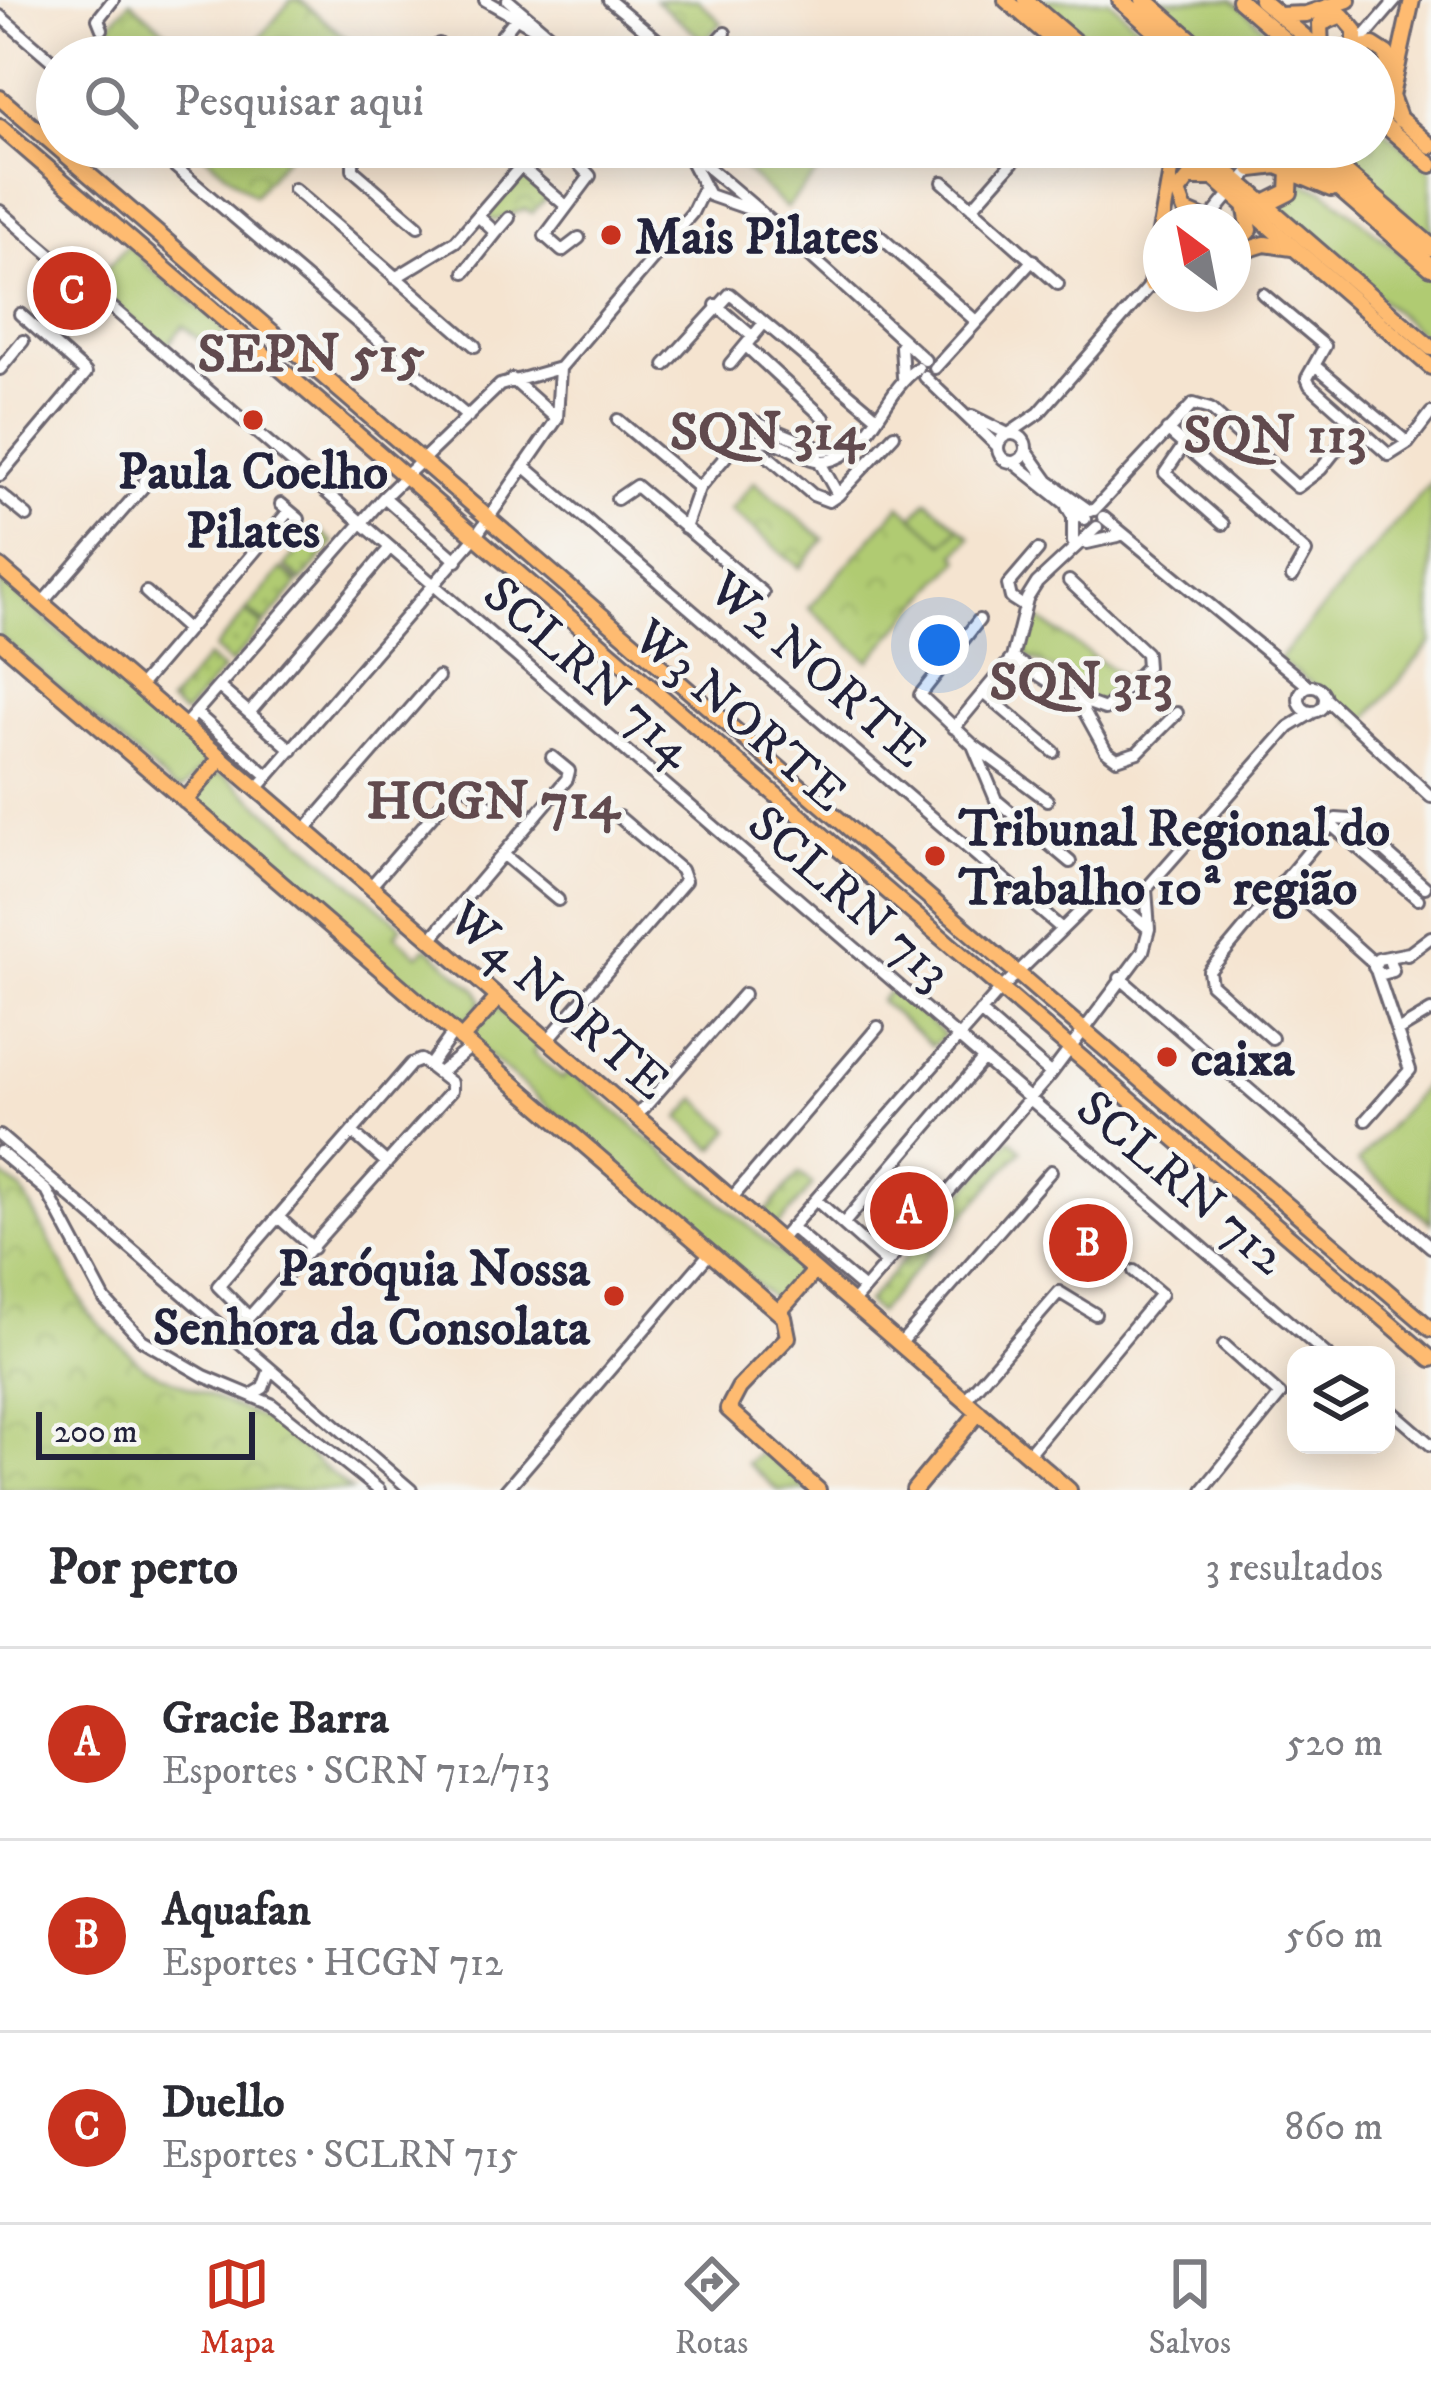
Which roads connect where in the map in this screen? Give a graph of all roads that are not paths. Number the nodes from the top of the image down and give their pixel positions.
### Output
1 (508, 0) edge
2 (1006, 0) edge
3 (1026, 0) edge
4 (1121, 0) edge
5 (1144, 0) edge
6 (1239, 0) edge
7 (1262, 0) edge
8 (1348, 0) edge
9 (1396, 0) edge
10 (1412, 0) edge
11 (611, 1) edge
12 (491, 2) edge
13 (107, 4) edge
14 (518, 10) edge
15 (0, 16) edge
16 (1279, 16) junction
17 (102, 29) dead end
18 (725, 33) dead end
19 (545, 34) junction
20 (500, 36) edge
21 (502, 36) edge
22 (523, 36) edge
23 (548, 36) edge
24 (653, 36) edge
25 (722, 36) edge
26 (1048, 36) edge
27 (1068, 36) edge
28 (1162, 36) edge
29 (1187, 36) edge
30 (1281, 36) edge
31 (1304, 36) edge
32 (1320, 36) edge
33 (1351, 36) edge
34 (1365, 36) edge
35 (36, 47) edge
36 (1395, 78) edge
37 (0, 98) edge
38 (1395, 107) edge
39 (1395, 115) edge
40 (1400, 120) junction
41 (0, 127) edge
42 (36, 129) edge
43 (1395, 134) edge
44 (1431, 146) edge
45 (36, 158) edge
46 (1431, 165) edge
47 (47, 168) edge
48 (80, 168) edge
49 (177, 168) edge
50 (353, 168) edge
51 (519, 168) edge
52 (521, 168) edge
53 (583, 168) edge
54 (694, 168) edge
55 (708, 168) edge
56 (1007, 168) edge
57 (1171, 168) edge
58 (1205, 168) edge
59 (1218, 168) edge
60 (1221, 168) edge
61 (1249, 168) edge
62 (1252, 168) edge
63 (1260, 168) edge
64 (1282, 168) edge
65 (1316, 168) edge
66 (1339, 168) edge
67 (1352, 168) edge
68 (712, 171) junction
69 (1290, 171) junction
70 (1248, 172) junction
71 (943, 182) dead end
72 (730, 183) junction
73 (703, 184) junction
74 (294, 189) dead end
75 (1348, 196) junction
76 (1226, 199) dead end
77 (720, 200) junction
78 (1380, 203) junction
79 (1165, 204) edge
80 (1182, 204) edge
81 (1222, 204) edge
82 (1244, 204) edge
83 (1265, 204) junction
84 (565, 205) junction
85 (972, 208) junction
86 (1251, 210) edge
87 (0, 211) edge
88 (755, 211) junction
89 (692, 212) junction
90 (478, 216) junction
91 (509, 218) dead end
92 (418, 226) dead end
93 (496, 233) junction
94 (579, 238) dead end
95 (857, 247) dead end
96 (1251, 247) edge
97 (1431, 247) edge
98 (1296, 249) junction
99 (1033, 260) junction
100 (1431, 267) edge
101 (465, 272) dead end
102 (395, 278) junction
103 (1058, 284) dead end
104 (1263, 293) dead end
105 (1143, 296) edge
106 (716, 305) junction
107 (20, 314) dead end
108 (977, 322) junction
109 (764, 323) junction
110 (893, 333) junction
111 (23, 341) dead end
112 (750, 342) junction
113 (475, 346) dead end
114 (902, 346) junction
115 (1431, 348) edge
116 (949, 353) junction
117 (730, 364) dead end
118 (665, 365) dead end
119 (1316, 366) junction
120 (560, 368) junction
121 (926, 368) junction
122 (1431, 368) edge
123 (0, 369) edge
124 (512, 379) junction
125 (944, 386) junction
126 (899, 388) junction
127 (322, 406) junction
128 (355, 408) junction
129 (1039, 413) junction
130 (1431, 413) edge
131 (468, 417) junction
132 (877, 417) junction
133 (824, 418) dead end
134 (557, 419) junction
135 (618, 419) dead end
136 (1355, 426) junction
137 (1167, 430) junction
138 (352, 431) junction
139 (1008, 433) junction
140 (894, 435) dead end
141 (393, 437) junction
142 (1408, 443) junction
143 (1184, 445) junction
144 (997, 446) junction
145 (1027, 450) junction
146 (762, 451) dead end
147 (134, 455) dead end
148 (823, 455) junction
149 (1012, 462) junction
150 (424, 463) junction
151 (524, 466) junction
152 (0, 475) edge
153 (406, 477) junction
154 (699, 488) junction
155 (1114, 493) junction
156 (0, 494) edge
157 (838, 495) junction
158 (384, 497) junction
159 (617, 499) dead end
160 (1061, 500) junction
161 (1076, 500) junction
162 (290, 511) dead end
163 (486, 515) junction
164 (27, 516) dead end
165 (1095, 518) junction
166 (360, 524) junction
167 (1223, 524) dead end
168 (685, 528) junction
169 (1120, 533) junction
170 (476, 536) junction
171 (1076, 545) junction
172 (388, 550) junction
173 (1038, 550) dead end
174 (457, 561) junction
175 (543, 566) junction
176 (0, 567) edge
177 (515, 571) junction
178 (1292, 577) dead end
179 (1069, 581) dead end
180 (434, 588) junction
181 (537, 590) junction
182 (146, 592) dead end
183 (763, 592) dead end
184 (579, 597) junction
185 (42, 603) junction
186 (1025, 607) junction
187 (979, 620) dead end
188 (188, 630) junction
189 (0, 641) edge
190 (1012, 658) junction
191 (438, 677) dead end
192 (219, 687) junction
193 (138, 688) junction
194 (1301, 692) junction
195 (983, 693) junction
196 (1077, 699) junction
197 (1320, 708) junction
198 (196, 713) junction
199 (249, 713) junction
200 (1177, 713) dead end
201 (183, 727) junction
202 (1289, 727) junction
203 (954, 728) junction
204 (973, 745) junction
205 (292, 750) junction
206 (1054, 752) dead end
207 (553, 758) dead end
208 (220, 759) junction
209 (268, 776) junction
210 (256, 790) junction
211 (1431, 797) edge
212 (1047, 800) dead end
213 (185, 801) junction
214 (490, 807) dead end
215 (694, 811) joint
216 (619, 817) dead end
217 (304, 831) junction
218 (504, 855) junction
219 (1070, 862) dead end
220 (1282, 881) junction
221 (371, 886) junction
222 (1146, 889) junction
223 (1106, 893) junction
224 (1422, 893) dead end
225 (558, 900) dead end
226 (924, 924) junction
227 (959, 925) junction
228 (1062, 929) junction
229 (1149, 929) junction
230 (1431, 937) edge
231 (431, 939) junction
232 (1409, 952) junction
233 (1380, 963) junction
234 (1392, 972) junction
235 (1018, 975) junction
236 (1120, 978) junction
237 (1000, 990) junction
238 (744, 994) dead end
239 (1384, 995) junction
240 (498, 998) junction
241 (1431, 1011) edge
242 (980, 1012) junction
243 (878, 1027) dead end
244 (1082, 1028) junction
245 (1399, 1030) junction
246 (1272, 1038) dead end
247 (956, 1040) junction
248 (547, 1041) junction
249 (457, 1044) junction
250 (1070, 1049) junction
251 (981, 1062) junction
252 (435, 1069) junction
253 (1051, 1074) junction
254 (1027, 1102) junction
255 (1136, 1106) junction
256 (1176, 1110) junction
257 (635, 1117) junction
258 (1366, 1120) dead end
259 (352, 1132) junction
260 (0, 1136) edge
261 (0, 1152) edge
262 (387, 1162) junction
263 (1051, 1171) dead end
264 (731, 1199) junction
265 (816, 1200) junction
266 (93, 1216) junction
267 (278, 1217) junction
268 (844, 1223) junction
269 (70, 1227) junction
270 (791, 1227) junction
271 (780, 1240) junction
272 (1431, 1247) edge
273 (313, 1248) junction
274 (710, 1253) junction
275 (887, 1263) junction
276 (1134, 1271) dead end
277 (814, 1272) junction
278 (864, 1289) junction
279 (852, 1303) junction
280 (779, 1312) junction
281 (1096, 1314) dead end
282 (1431, 1329) edge
283 (900, 1344) junction
284 (1224, 1345) dead end
285 (1317, 1346) edge
286 (1431, 1359) edge
287 (270, 1369) junction
288 (253, 1394) junction
289 (965, 1400) junction
290 (980, 1412) junction
291 (1395, 1414) edge
292 (1431, 1445) edge
293 (1028, 1454) junction
294 (379, 1490) edge
295 (411, 1490) edge
296 (506, 1490) edge
297 (818, 1490) edge
298 (914, 1490) edge
299 (1069, 1490) edge
300 (1203, 1490) edge

1 - 14 street
2 - 26 main road
3 - 27 main road
4 - 28 highway
5 - 29 highway
6 - 30 main road
7 - 16 main road
8 - 16 main road
9 - 34 street
10 - 36 main road
11 - 24 street
12 - 14 street
12 - 20 street
13 - 17 street
14 - 19 street
14 - 21 street
15 - 35 street
16 - 31 main road
18 - 25 street
19 - 22 street
19 - 23 street
32 - 33 main road
37 - 42 main road, W3 NORTE
38 - 40 main road
39 - 40 main road
40 - 44 main road
41 - 45 main road, W3 NORTE
43 - 46 main road
47 - 127 main road, W3 NORTE
48 - 128 main road, W3 NORTE
49 - 131 street
50 - 92 street
51 - 90 street
52 - 84 street
53 - 84 street
54 - 73 street
55 - 68 street
56 - 85 street
57 - 79 main road
58 - 80 main road
59 - 82 main road
60 - 83 main road
61 - 70 highway
62 - 70 street
63 - 70 highway
64 - 69 highway
65 - 75 highway
66 - 78 highway
67 - 78 highway
68 - 72 street
68 - 73 street
69 - 75 highway
69 - 83 highway
71 - 85 street
72 - 77 street
72 - 88 street
73 - 77 street
73 - 89 street
74 - 102 street
75 - 100 highway
76 - 81 street
77 - 88 street
77 - 89 street
78 - 97 highway
83 - 115 main road
84 - 94 street
85 - 99 street
86 - 98 main road
87 - 166 street, SCLRN 714
88 - 110 street
89 - 120 street
90 - 93 street
90 - 102 street
91 - 93 street
93 - 101 street
95 - 108 street
96 - 98 main road
98 - 122 main road
99 - 103 street
99 - 108 street
102 - 113 street
104 - 119 street
105 - 129 street
106 - 109 street
106 - 112 street
106 - 118 street
107 - 152 street
108 - 116 street
109 - 112 street
109 - 132 street
110 - 114 street
110 - 121 street
111 - 123 street
112 - 117 street
112 - 133 street
114 - 121 street
114 - 126 street
116 - 121 street
116 - 125 street
119 - 136 street
119 - 142 street
120 - 124 street
120 - 134 street
121 - 125 street
121 - 126 street
121 - 144 street
124 - 131 street
124 - 134 street
125 - 139 street
126 - 132 street
127 - 128 main road
127 - 138 main road, W3 NORTE
128 - 141 main road, W3 NORTE
129 - 139 street
129 - 145 street
130 - 142 street
131 - 150 street
132 - 148 street
134 - 151 street
135 - 154 street
136 - 137 street
136 - 142 street
137 - 143 street
137 - 155 street
138 - 141 main road
138 - 153 main road, W3 NORTE
139 - 144 street
139 - 145 street
140 - 157 street
141 - 150 main road, W3 NORTE
143 - 167 street
143 - 178 street
144 - 149 street
145 - 149 street
145 - 161 street
146 - 157 street
147 - 185 street
148 - 154 street
148 - 157 street
149 - 160 street
150 - 153 street
150 - 163 main road, W3 NORTE
151 - 163 street
151 - 228 street, W2 NORTE
153 - 158 street
153 - 170 main road, W3 NORTE
154 - 168 street
155 - 161 street
155 - 165 street
155 - 169 street
156 - 164 street
158 - 166 street
158 - 174 street
159 - 168 street
160 - 165 street
160 - 171 street
161 - 165 street
162 - 188 street
163 - 170 street
163 - 175 main road, W3 NORTE
165 - 169 street
165 - 171 street
166 - 172 street, SCLRN 714
166 - 192 street
168 - 183 street
169 - 171 street
169 - 194 street
170 - 174 street
170 - 177 main road, W3 NORTE
171 - 186 street
172 - 180 street, SCLRN 714
172 - 199 street
173 - 186 street
174 - 180 street
175 - 177 main road
175 - 184 main road, W3 NORTE
176 - 185 main road, W4 NORTE
177 - 181 main road, W3 NORTE
179 - 196 street
180 - 205 street
180 - 215 street, SCLRN 714
181 - 184 main road
181 - 226 main road, W3 NORTE
182 - 188 street
184 - 227 main road, W3 NORTE
185 - 193 main road, W4 NORTE
186 - 190 street
187 - 203 street
188 - 193 street
189 - 213 main road
190 - 195 street
190 - 196 street
191 - 217 street
192 - 198 street
192 - 199 street
193 - 201 main road, W4 NORTE
194 - 197 street
194 - 197 street
194 - 202 street
195 - 203 street
195 - 206 street
196 - 200 street
197 - 202 street
197 - 211 street
198 - 201 street
198 - 209 street
199 - 205 street
201 - 208 main road, W4 NORTE
202 - 222 street
203 - 204 street
204 - 212 street
204 - 219 street
205 - 209 street
207 - 218 street
208 - 210 main road, W4 NORTE
208 - 213 main road
209 - 210 street
210 - 217 main road, W4 NORTE
213 - 249 main road
214 - 221 street
215 - 247 street, SCLRN 713
216 - 248 street
217 - 221 main road, W4 NORTE
218 - 225 street
218 - 231 street
220 - 224 street
220 - 233 street
220 - 246 street
221 - 231 main road, W4 NORTE
222 - 223 street
222 - 229 street
223 - 228 street
223 - 229 street
226 - 227 main road
226 - 237 main road, W3 NORTE
227 - 235 main road, W3 NORTE
228 - 235 street
229 - 236 street
230 - 232 street
231 - 240 main road, W4 NORTE
232 - 233 street
232 - 234 street
233 - 234 street
233 - 239 street
234 - 239 street
235 - 237 street
235 - 244 main road, W3 NORTE
236 - 244 street
236 - 272 street
237 - 242 street
237 - 250 main road, W3 NORTE
238 - 257 street
239 - 245 street
240 - 248 main road, W4 NORTE
240 - 249 main road
241 - 245 street
242 - 247 street
242 - 253 street
243 - 264 street
244 - 250 street
244 - 256 main road, W3 NORTE
245 - 258 street
247 - 251 street, SCLRN 713
247 - 265 street
248 - 257 main road, W4 NORTE
249 - 252 street
249 - 274 main road
250 - 253 street
250 - 255 main road, W3 NORTE
251 - 254 street, SCLRN 712
251 - 268 street
252 - 259 street
252 - 262 street
253 - 254 street
254 - 275 street
254 - 285 street, SCLRN 712
255 - 256 main road
255 - 286 main road, W3 NORTE
256 - 282 main road, W3 NORTE
257 - 264 main road, W4 NORTE
259 - 262 street
259 - 267 street
260 - 266 street
261 - 269 street
262 - 273 street
263 - 283 street
264 - 271 main road, W4 NORTE
265 - 268 street
265 - 270 street
266 - 269 street
266 - 287 street
267 - 273 street
267 - 273 street
268 - 275 street
269 - 288 street
270 - 271 street
270 - 278 street
271 - 277 main road, W4 NORTE
274 - 280 main road
274 - 296 street
275 - 278 street
276 - 293 street
277 - 279 main road, W4 NORTE
277 - 280 main road
278 - 279 street
279 - 283 main road, W4 NORTE
280 - 297 main road
281 - 289 street
283 - 289 main road, W4 NORTE
284 - 300 street
287 - 288 street
287 - 295 street
288 - 294 street
289 - 290 main road, W4 NORTE
290 - 293 main road, W4 NORTE
290 - 298 main road
291 - 292 street
293 - 299 main road, W4 NORTE

